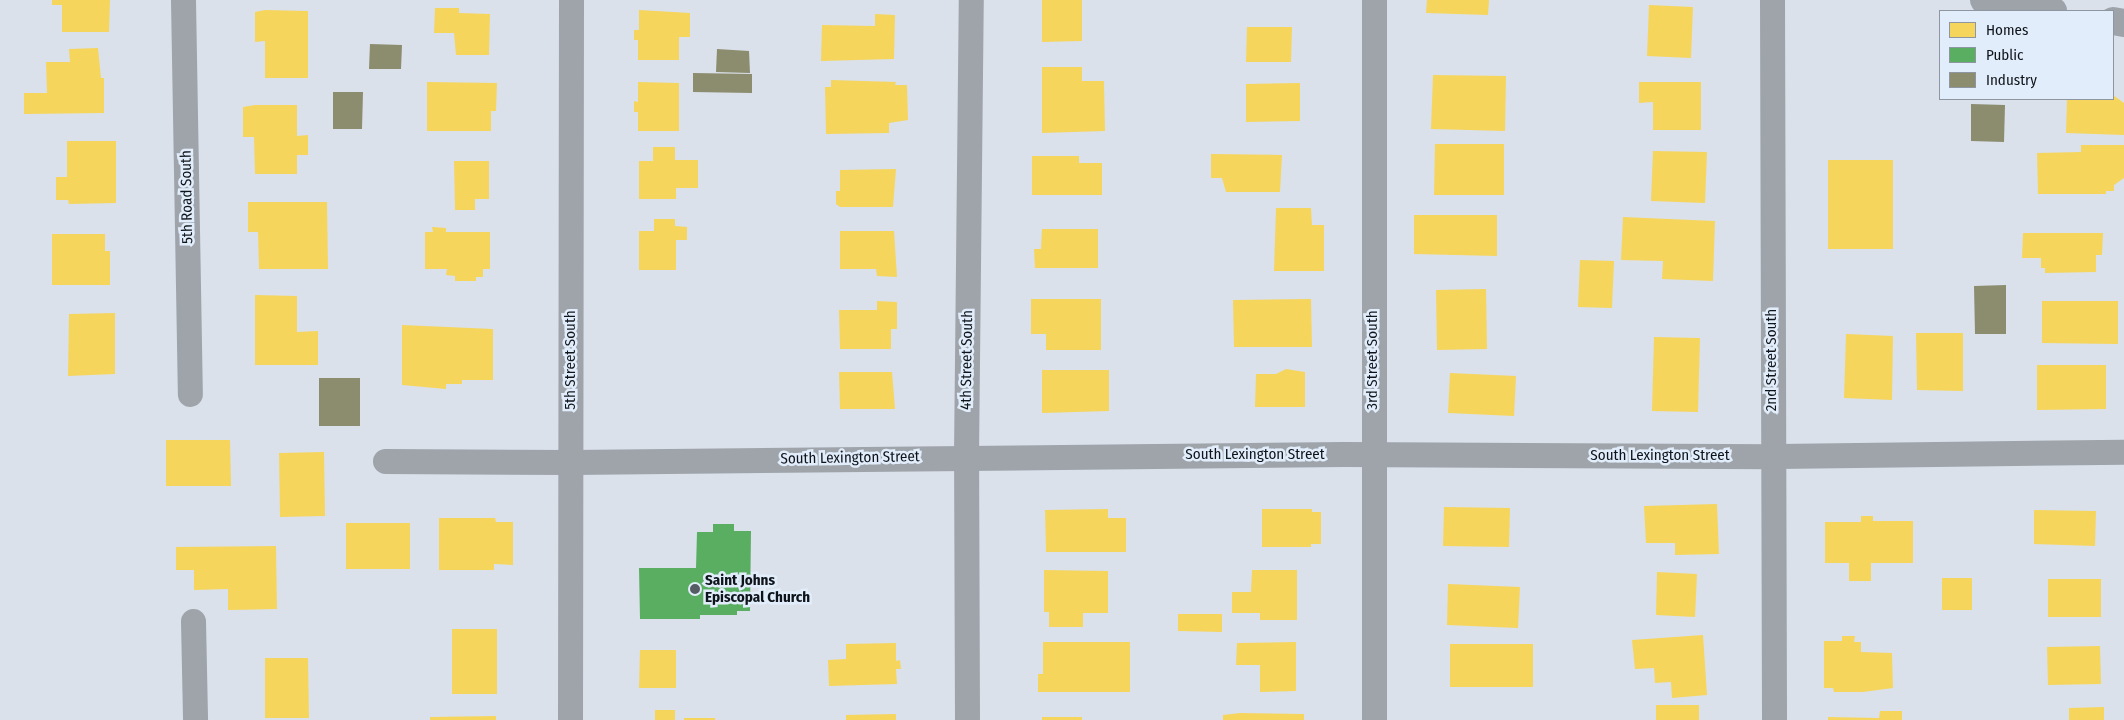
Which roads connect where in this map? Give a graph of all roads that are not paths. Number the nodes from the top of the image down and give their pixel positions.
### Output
1 (183, 0) edge
2 (571, 0) edge
3 (971, 0) edge
4 (1374, 0) edge
5 (1772, 0) edge
6 (1984, 0) edge
7 (2047, 10) edge
8 (190, 394) dead end
9 (2124, 452) edge
10 (1372, 454) junction
11 (966, 456) junction
12 (1772, 456) junction
13 (386, 461) dead end
14 (571, 462) junction
15 (194, 621) dead end
16 (195, 720) edge
17 (570, 720) edge
18 (967, 720) edge
19 (1374, 720) edge
20 (1774, 720) edge

1 - 8 street, 5th Road South
2 - 14 street, 5th Street South
3 - 11 street, 4th Street South
4 - 10 street, 3rd Street South
5 - 12 street, 2nd Street South
6 - 7 main road
9 - 12 street, South Lexington Street
10 - 11 street, South Lexington Street
10 - 12 street, South Lexington Street
10 - 19 street, 3rd Street South
11 - 14 street, South Lexington Street
11 - 18 street, 4th Street South
12 - 20 street, 2nd Street South
13 - 14 street, South Lexington Street
14 - 17 street, 5th Street South
15 - 16 street

